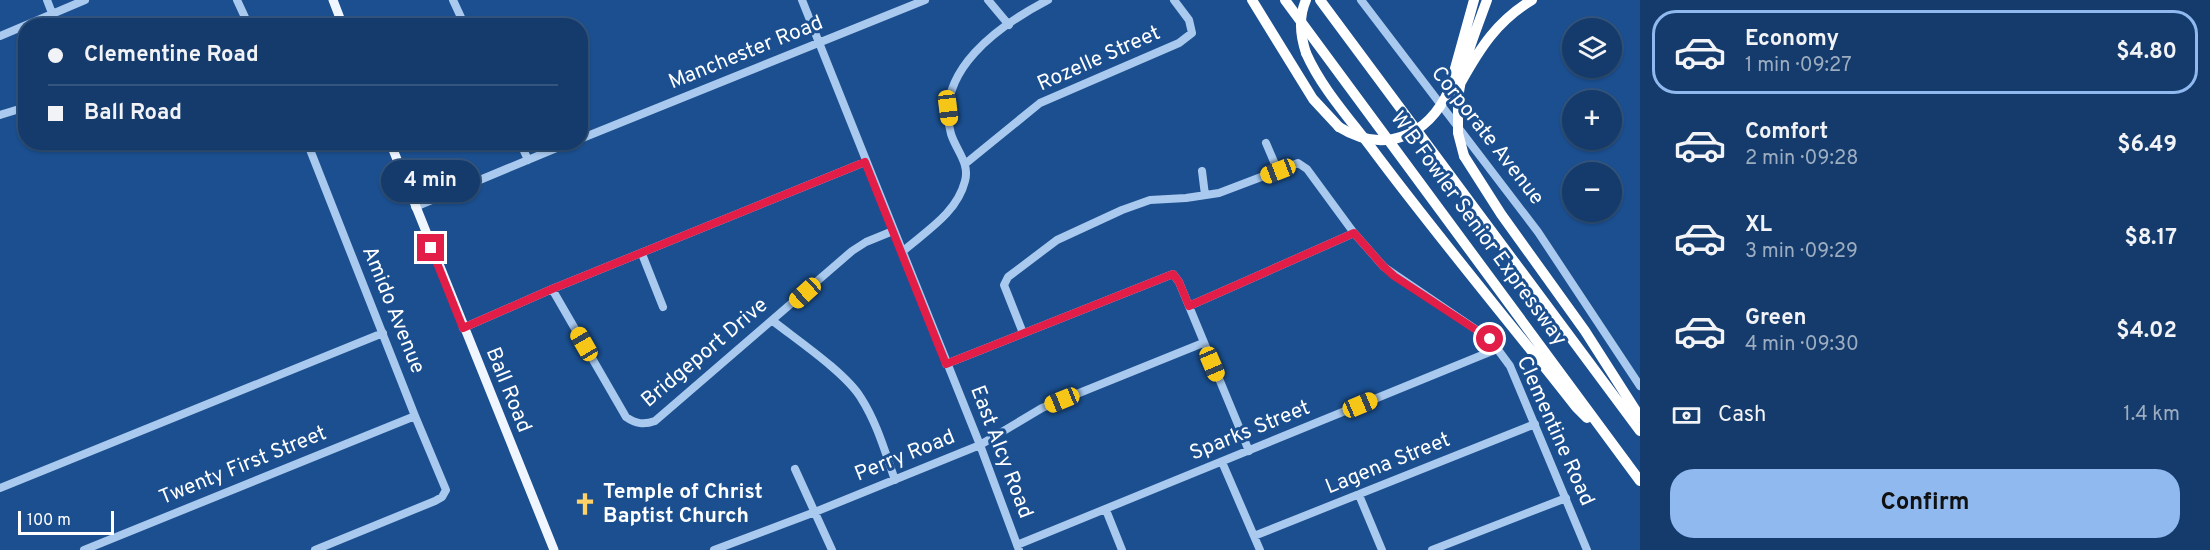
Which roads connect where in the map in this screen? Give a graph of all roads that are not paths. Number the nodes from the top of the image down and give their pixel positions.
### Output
1 (46, 0) edge
2 (86, 0) edge
3 (237, 0) edge
4 (333, 0) edge
5 (453, 0) edge
6 (802, 0) edge
7 (926, 0) edge
8 (988, 0) edge
9 (1048, 0) edge
10 (1174, 0) edge
11 (1252, 0) edge
12 (1285, 0) edge
13 (1306, 0) edge
14 (1320, 0) edge
15 (1361, 0) edge
16 (1474, 0) edge
17 (1487, 0) edge
18 (1532, 0) edge
19 (52, 13) junction
20 (41, 18) edge
21 (54, 18) edge
22 (245, 18) edge
23 (340, 18) edge
24 (461, 18) edge
25 (1009, 25) junction
26 (18, 28) edge
27 (0, 36) edge
28 (819, 44) junction
29 (1460, 84) junction
30 (18, 109) edge
31 (0, 115) edge
32 (588, 136) edge
33 (1266, 143) dead end
34 (310, 150) edge
35 (393, 150) edge
36 (524, 150) edge
37 (552, 150) edge
38 (528, 160) junction
39 (865, 162) junction
40 (965, 164) junction
41 (1202, 171) dead end
42 (1278, 171) junction
43 (1205, 195) junction
44 (416, 207) junction
45 (893, 231) junction
46 (1354, 233) junction
47 (902, 252) junction
48 (642, 254) junction
49 (552, 289) junction
50 (1189, 306) junction
51 (663, 307) dead end
52 (773, 321) junction
53 (463, 328) junction
54 (383, 333) junction
55 (1023, 333) junction
56 (1203, 343) junction
57 (1497, 349) junction
58 (946, 364) junction
59 (1640, 386) edge
60 (415, 416) junction
61 (1640, 417) edge
62 (1535, 424) junction
63 (1640, 431) edge
64 (1605, 434) junction
65 (980, 445) junction
66 (1249, 451) junction
67 (1222, 462) junction
68 (795, 469) dead end
69 (896, 480) junction
70 (1640, 481) edge
71 (0, 488) edge
72 (1359, 495) junction
73 (1566, 498) junction
74 (1106, 510) junction
75 (815, 512) junction
76 (1254, 536) junction
77 (738, 540) junction
78 (1018, 548) edge
79 (84, 550) edge
80 (315, 550) edge
81 (554, 550) edge
82 (714, 550) edge
83 (742, 550) edge
84 (832, 550) edge
85 (1122, 550) edge
86 (1260, 550) edge
87 (1382, 550) edge
88 (1432, 550) edge
89 (1587, 550) edge

1 - 19 street
2 - 19 street
3 - 22 street
4 - 23 main road
5 - 24 street
6 - 28 street, East Alcy Road
7 - 28 street, Manchester Road
8 - 25 street
9 - 25 street
10 - 40 street, Rozelle Street
11 - 16 highway, bridge
12 - 64 highway, W B Fowler Senior Expressway
13 - 64 highway, bridge
14 - 63 highway, W B Fowler Senior Expressway
15 - 59 street, Corporate Avenue
17 - 29 highway
18 - 29 highway
19 - 20 street
19 - 21 street
25 - 40 street
26 - 27 street
28 - 32 street, Manchester Road
28 - 39 street, East Alcy Road
29 - 61 highway, bridge
30 - 31 street
33 - 42 street
34 - 54 street, Amido Avenue
35 - 44 main road, Ball Road
36 - 38 street
37 - 38 street
38 - 44 street
39 - 45 street, East Alcy Road
39 - 48 street
40 - 47 street
41 - 43 street
42 - 43 street
42 - 46 street, Clementine Road
43 - 55 street
44 - 53 main road, Ball Road
45 - 47 street, East Alcy Road
45 - 52 street, Bridgeport Drive
46 - 50 street
46 - 57 street, Clementine Road
47 - 58 street, East Alcy Road
48 - 49 street
48 - 51 street
49 - 52 street, Bridgeport Drive
49 - 53 street
50 - 55 street
50 - 56 street
52 - 69 street
53 - 81 main road, Ball Road
54 - 60 street, Amido Avenue
54 - 71 street
55 - 58 street
56 - 65 street, Perry Road
56 - 66 street
57 - 62 street, Clementine Road
57 - 66 street, Sparks Street
58 - 65 street, East Alcy Road
60 - 79 street, Twenty First Street
60 - 80 street, Amido Avenue
62 - 72 street, Lagena Street
62 - 73 street, Clementine Road
64 - 70 highway, W B Fowler Senior Expressway
65 - 69 street, Perry Road
65 - 78 street, East Alcy Road
66 - 67 street, Sparks Street
67 - 74 street, Sparks Street
67 - 76 street
68 - 75 street
69 - 75 street, Perry Road
72 - 76 street, Lagena Street
72 - 87 street
73 - 88 street
73 - 89 street, Clementine Road
74 - 78 street, Sparks Street
74 - 85 street
75 - 77 street, Perry Road
75 - 84 street
76 - 86 street
77 - 82 street, Perry Road
77 - 83 street

